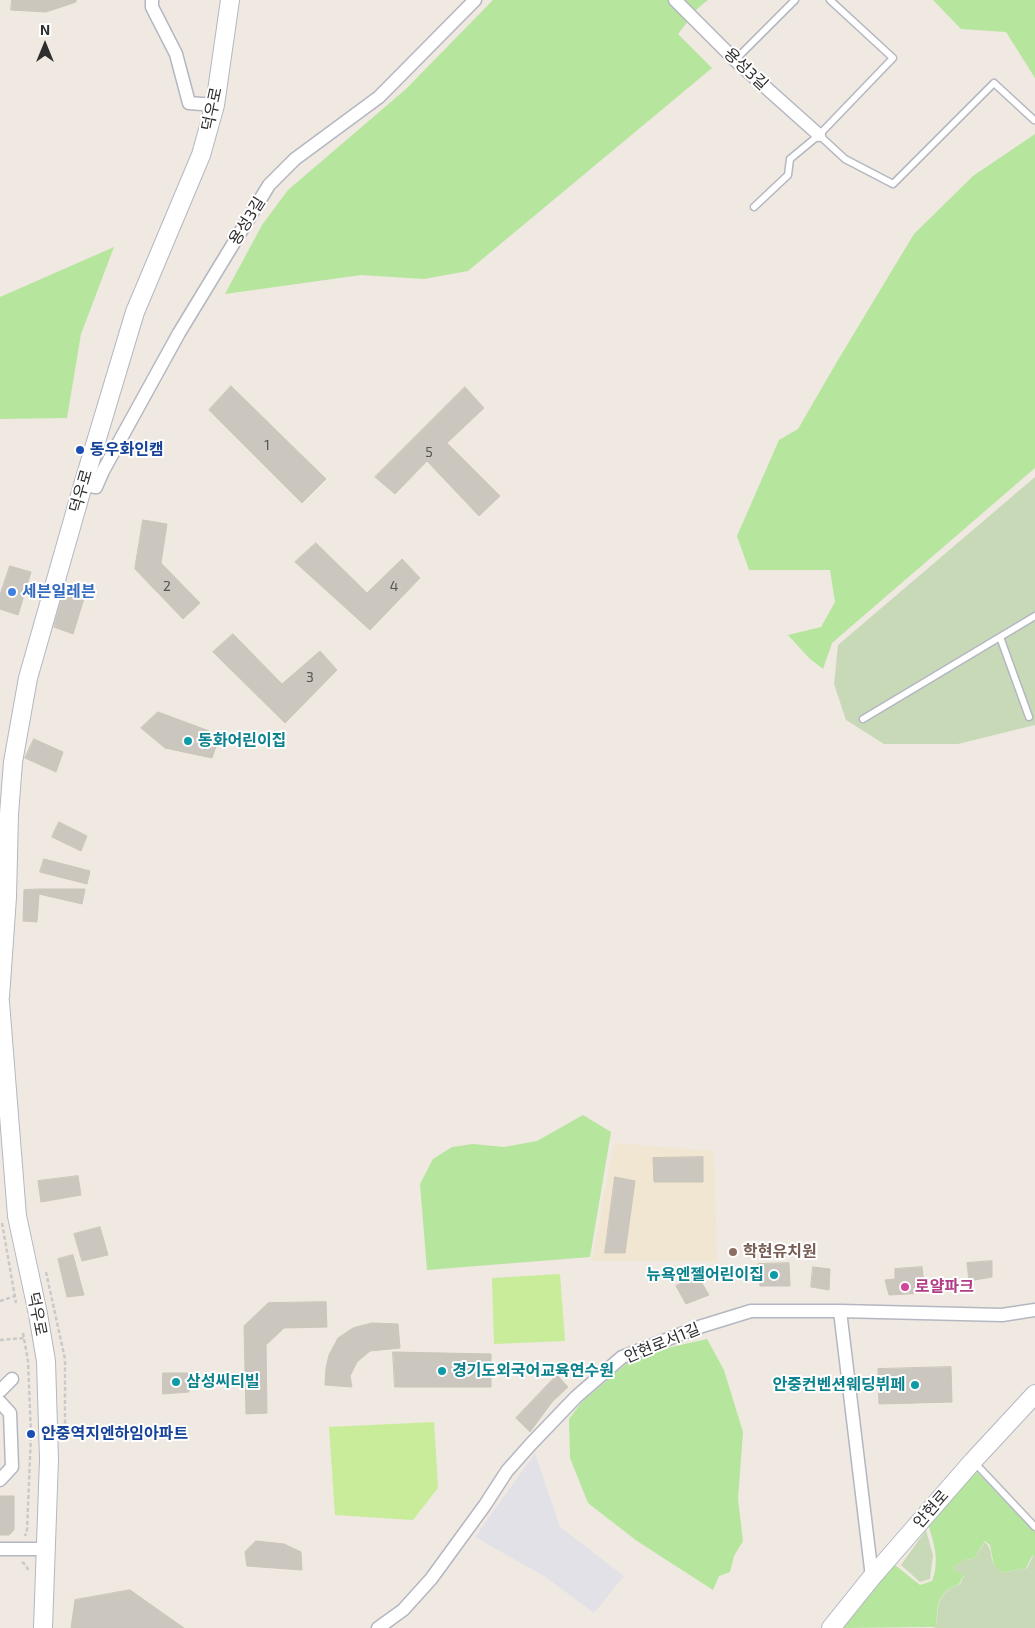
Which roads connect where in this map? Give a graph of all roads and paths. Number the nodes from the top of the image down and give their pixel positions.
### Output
1 (152, 0) edge
2 (230, 0) edge
3 (475, 0) edge
4 (675, 0) edge
5 (795, 0) edge
6 (830, 0) edge
7 (735, 60) junction
8 (215, 105) junction
9 (1034, 120) edge
10 (819, 135) junction
11 (754, 207) dead end
12 (82, 485) junction
13 (1035, 616) edge
14 (1000, 636) junction
15 (1029, 716) dead end
16 (863, 719) dead end
17 (0, 997) edge
18 (0, 1002) edge
19 (2, 1223) dead end
20 (15, 1296) junction
21 (0, 1301) edge
22 (16, 1303) dead end
23 (1035, 1310) edge
24 (840, 1311) junction
25 (23, 1334) dead end
26 (24, 1338) junction
27 (0, 1340) edge
28 (12, 1379) dead end
29 (0, 1391) edge
30 (1035, 1394) edge
31 (0, 1402) edge
32 (973, 1461) junction
33 (0, 1480) edge
34 (1035, 1527) edge
35 (23, 1539) dead end
36 (0, 1549) edge
37 (46, 1549) junction
38 (16, 1558) dead end
39 (872, 1577) junction
40 (28, 1580) dead end
41 (43, 1628) edge
42 (378, 1628) edge
43 (831, 1628) edge

1 - 8 street
2 - 8 street, 덕우로
3 - 12 street, 용성3길
4 - 7 street, 용성3길
5 - 7 lane
6 - 10 lane
7 - 10 street, 용성3길
8 - 12 street, 덕우로
9 - 10 lane
10 - 11 lane
12 - 17 street, 덕우로
13 - 14 lane
14 - 15 lane
14 - 16 lane
18 - 37 street, 덕우로
19 - 20 path
20 - 21 path
20 - 22 path
23 - 24 street, 안현로서1길
24 - 39 street
24 - 42 street, 안현로서1길
25 - 26 path
26 - 27 path
26 - 35 path
28 - 29 street
30 - 32 street, 안현로
31 - 33 street
32 - 34 lane
32 - 39 street, 안현로
36 - 37 street
37 - 41 street, 덕우로
38 - 40 path
39 - 43 street, 안현로

